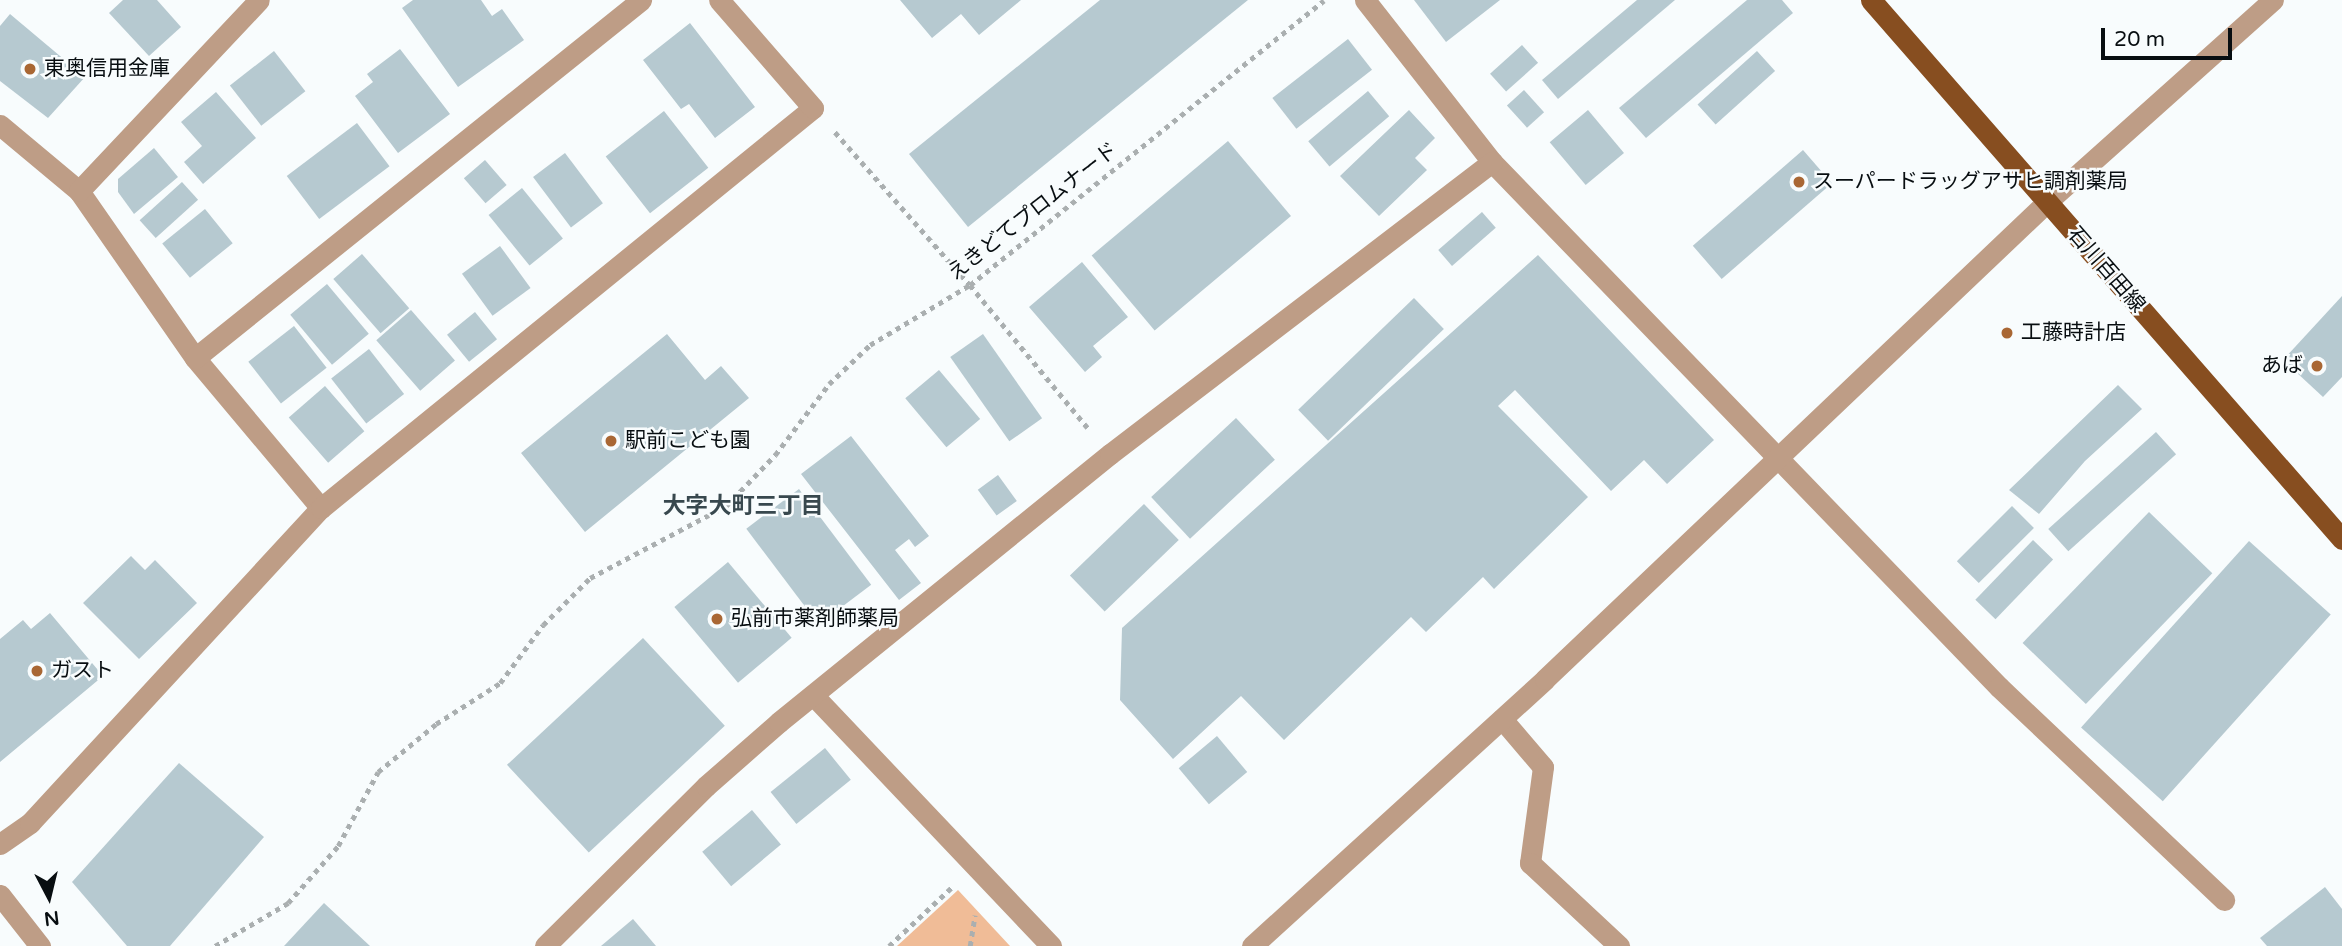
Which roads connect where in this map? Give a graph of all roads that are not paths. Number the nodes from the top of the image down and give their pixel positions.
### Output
1 (259, 0) edge
2 (641, 0) edge
3 (719, 0) edge
4 (1365, 0) edge
5 (1871, 0) edge
6 (2273, 0) edge
7 (0, 125) edge
8 (1492, 162) junction
9 (79, 191) junction
10 (2047, 202) junction
11 (195, 358) junction
12 (1780, 456) junction
13 (321, 508) junction
14 (2342, 539) edge
15 (813, 695) junction
16 (1502, 719) junction
17 (0, 844) edge
18 (0, 895) edge
19 (2224, 900) dead end
20 (40, 946) edge
21 (545, 946) edge
22 (1051, 946) edge
23 (1252, 946) edge
24 (1619, 946) edge

1 - 9 street
2 - 11 street
3 - 13 street
4 - 8 street
5 - 10 main road, 石川百田線
6 - 10 street
7 - 9 street
8 - 12 street
8 - 15 street
9 - 11 street
10 - 12 street
10 - 14 main road, 石川百田線
11 - 13 street
12 - 16 street
12 - 19 street
13 - 17 street
15 - 21 street
15 - 22 street
16 - 23 street
16 - 24 street
18 - 20 street

